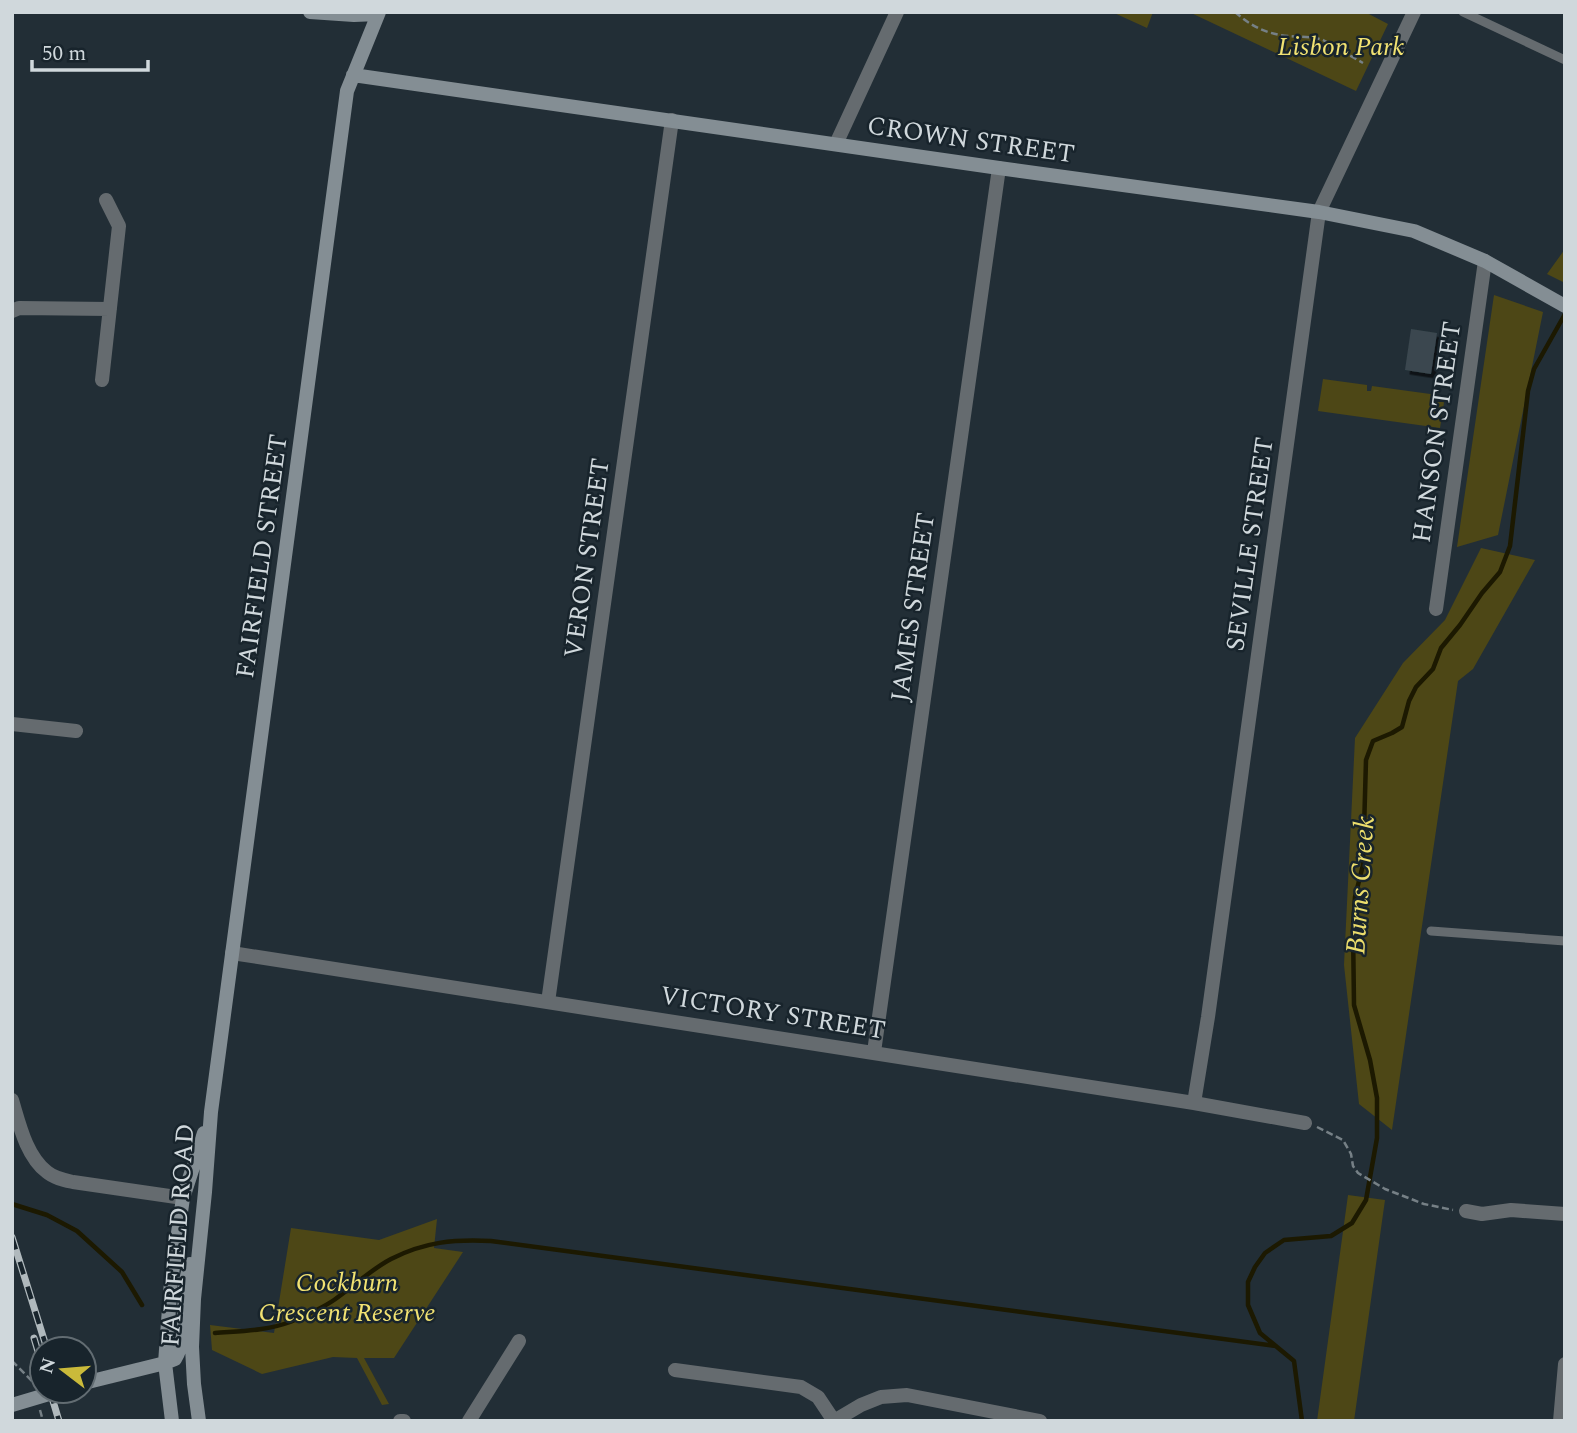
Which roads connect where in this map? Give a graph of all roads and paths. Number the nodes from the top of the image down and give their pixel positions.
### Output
1 (310, 12) edge
2 (897, 12) edge
3 (1235, 12) edge
4 (1414, 12) edge
5 (1463, 12) edge
6 (377, 13) edge
7 (1565, 60) edge
8 (1363, 63) dead end
9 (353, 75) junction
10 (672, 120) junction
11 (836, 144) junction
12 (999, 168) junction
13 (106, 200) dead end
14 (1319, 212) junction
15 (1485, 261) junction
16 (1565, 306) edge
17 (110, 309) junction
18 (12, 311) edge
19 (102, 380) dead end
20 (1436, 609) dead end
21 (12, 724) edge
22 (76, 731) dead end
23 (1431, 931) dead end
24 (1565, 941) edge
25 (232, 953) junction
26 (548, 1002) junction
27 (874, 1052) junction
28 (12, 1100) edge
29 (1194, 1103) junction
30 (211, 1112) junction
31 (1305, 1123) joint
32 (205, 1192) junction
33 (183, 1198) junction
34 (1466, 1211) joint
35 (1565, 1214) edge
36 (519, 1341) dead end
37 (165, 1363) junction
38 (1565, 1364) edge
39 (674, 1370) dead end
40 (98, 1380) edge
41 (172, 1421) edge
42 (199, 1421) edge
43 (469, 1421) edge
44 (834, 1421) edge
45 (1040, 1421) edge
46 (1560, 1421) edge

1 - 6 main road
2 - 11 street
3 - 8 path
4 - 14 street, SEVILLE STREET
5 - 7 lane
6 - 9 main road, FAIRFIELD STREET
9 - 10 main road, CROWN STREET
9 - 25 main road, FAIRFIELD STREET
10 - 11 main road, CROWN STREET
10 - 26 street, VERON STREET
11 - 12 main road, CROWN STREET
12 - 14 main road, CROWN STREET
12 - 27 street, JAMES STREET
13 - 17 street
14 - 15 main road, CROWN STREET
14 - 29 street, SEVILLE STREET
15 - 16 main road, CROWN STREET
15 - 20 street, HANSON STREET
17 - 18 street
17 - 19 street
21 - 22 street
23 - 24 lane
25 - 26 street, VICTORY STREET
25 - 30 main road, FAIRFIELD STREET
26 - 27 street, VICTORY STREET
27 - 29 street, VICTORY STREET
28 - 33 street
29 - 31 street, VICTORY STREET
30 - 32 main road, FAIRFIELD ROAD
30 - 33 main road, FAIRFIELD ROAD
31 - 34 path
32 - 37 main road
32 - 42 main road, FAIRFIELD ROAD
33 - 37 main road, FAIRFIELD ROAD
34 - 35 street
36 - 43 street
37 - 40 main road
37 - 41 main road, FAIRFIELD ROAD
38 - 46 street
39 - 44 street
44 - 45 street

